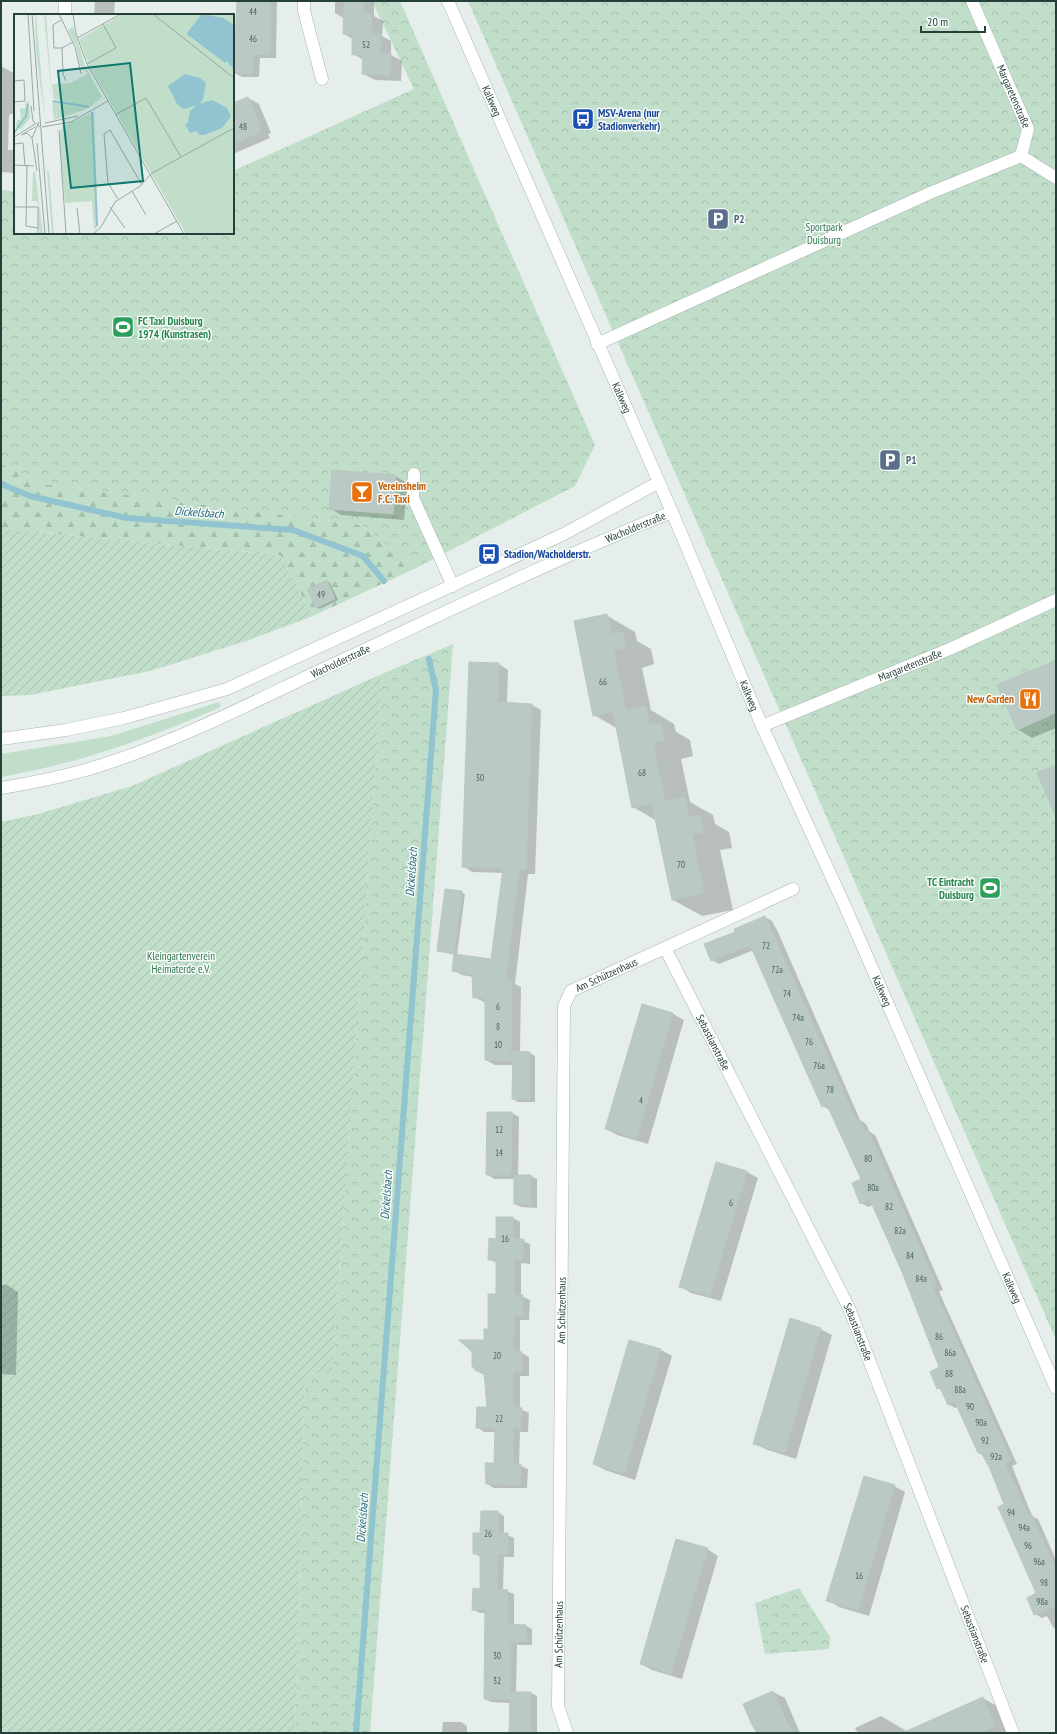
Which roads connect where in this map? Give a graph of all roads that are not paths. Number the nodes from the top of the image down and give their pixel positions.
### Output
1 (65, 1) edge
2 (304, 1) edge
3 (448, 1) edge
4 (972, 1) edge
5 (65, 14) edge
6 (322, 78) dead end
7 (1021, 156) junction
8 (1056, 178) edge
9 (597, 344) junction
10 (414, 474) dead end
11 (659, 482) junction
12 (672, 512) junction
13 (453, 586) junction
14 (1056, 600) edge
15 (762, 726) junction
16 (1, 739) edge
17 (1, 788) edge
18 (793, 890) dead end
19 (665, 948) junction
20 (1056, 1388) edge
21 (567, 1733) edge
22 (1013, 1733) edge

1 - 5 street
2 - 6 street
3 - 9 street, Kalkweg
4 - 7 street, Margaretenstraße
7 - 8 street
7 - 9 street
9 - 11 street, Kalkweg
10 - 13 street
11 - 12 street, Kalkweg
11 - 13 street, Wacholderstraße
12 - 15 street, Kalkweg
12 - 17 street, Wacholderstraße
13 - 16 street, Wacholderstraße
14 - 15 street, Margaretenstraße
15 - 20 street, Kalkweg
18 - 19 street, Am Schützenhaus
19 - 21 street, Am Schützenhaus
19 - 22 street, Sebastianstraße

